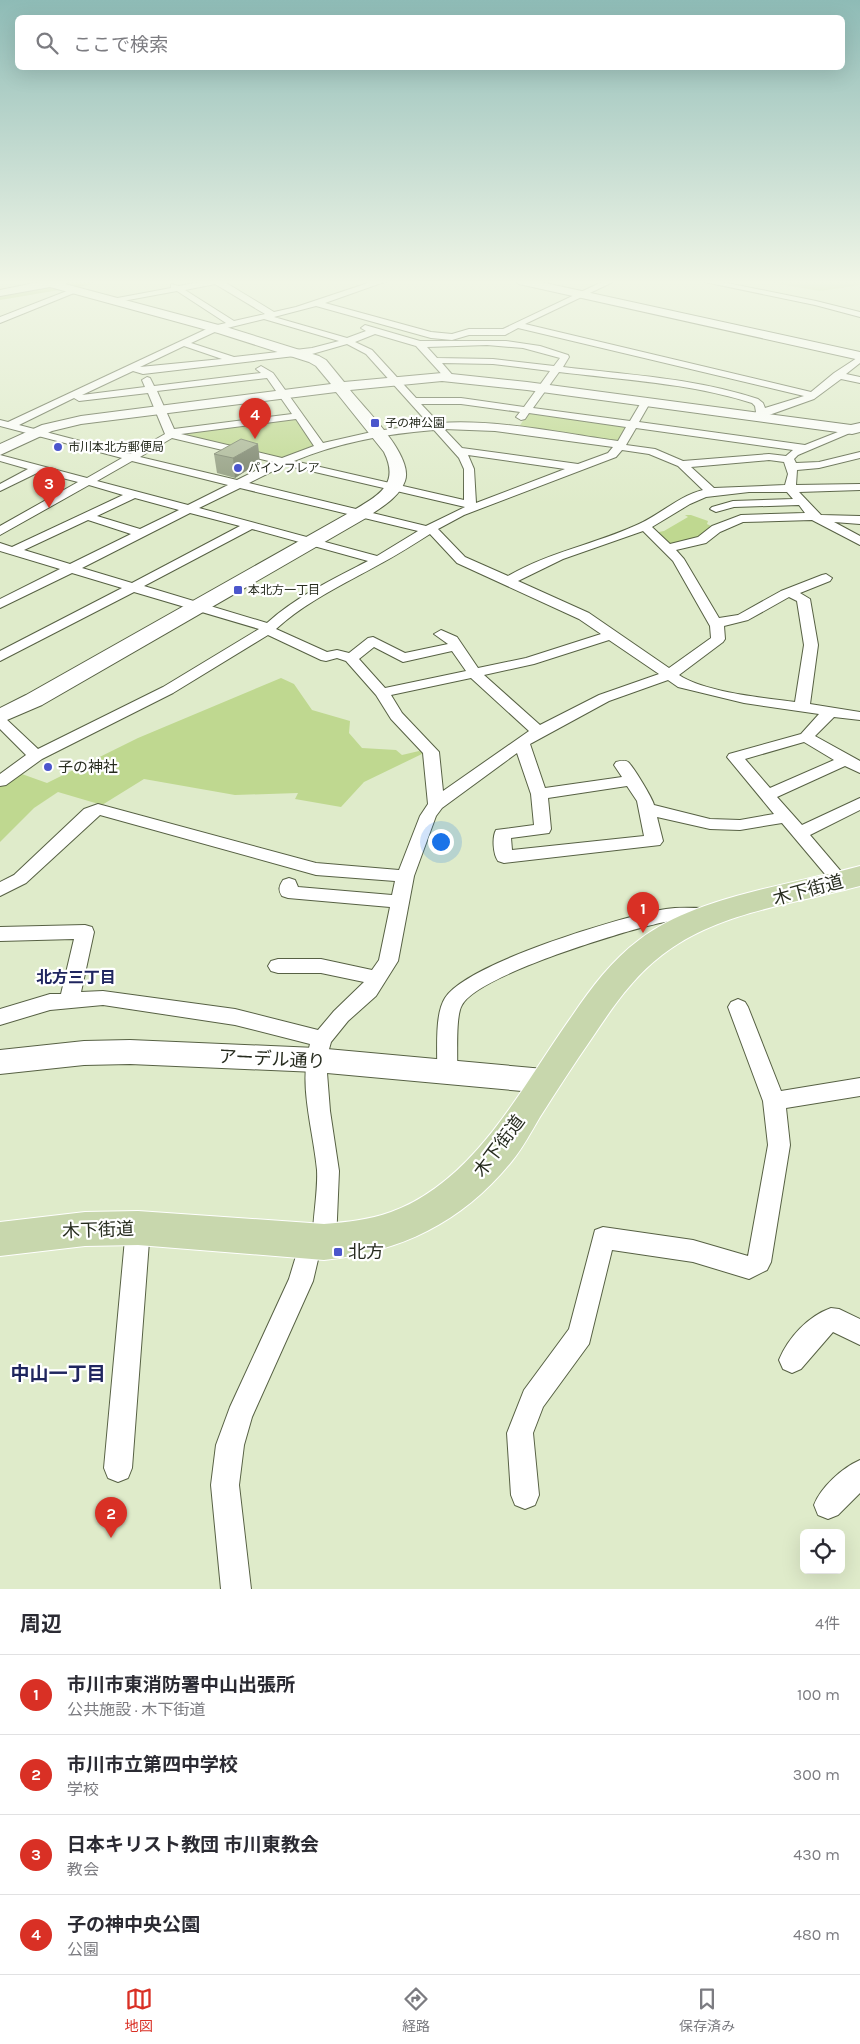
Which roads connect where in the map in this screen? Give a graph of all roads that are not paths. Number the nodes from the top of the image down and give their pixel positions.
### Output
1 (160, 355) edge
2 (220, 355) edge
3 (279, 355) edge
4 (304, 355) edge
5 (372, 355) edge
6 (430, 355) edge
7 (560, 355) edge
8 (644, 355) edge
9 (860, 357) edge
10 (235, 360) junction
11 (435, 361) junction
12 (132, 368) junction
13 (557, 369) junction
14 (143, 370) junction
15 (270, 375) junction
16 (837, 375) junction
17 (450, 378) junction
18 (860, 380) edge
19 (397, 381) junction
20 (340, 388) junction
21 (542, 388) junction
22 (151, 389) junction
23 (284, 394) junction
24 (812, 395) junction
25 (67, 399) junction
26 (414, 401) junction
27 (646, 401) junction
28 (160, 409) junction
29 (526, 410) junction
30 (759, 415) junction
31 (298, 416) junction
32 (5, 424) edge
33 (633, 424) junction
34 (437, 426) junction
35 (856, 428) edge
36 (512, 430) junction
37 (36, 433) junction
38 (171, 433) junction
39 (377, 433) junction
40 (320, 446) junction
41 (620, 446) junction
42 (805, 448) junction
43 (0, 450) edge
44 (459, 451) junction
45 (860, 455) edge
46 (131, 457) junction
47 (0, 458) edge
48 (284, 461) junction
49 (790, 463) junction
50 (682, 464) junction
51 (38, 468) junction
52 (581, 468) junction
53 (88, 482) junction
54 (239, 484) junction
55 (394, 487) junction
56 (856, 487) edge
57 (0, 488) edge
58 (790, 488) junction
59 (711, 492) junction
60 (134, 494) junction
61 (860, 497) edge
62 (692, 498) junction
63 (801, 502) junction
64 (472, 507) junction
65 (716, 508) junction
66 (189, 509) junction
67 (360, 514) junction
68 (86, 516) junction
69 (816, 517) junction
70 (741, 519) junction
71 (860, 520) edge
72 (251, 525) junction
73 (645, 526) junction
74 (0, 531) edge
75 (428, 531) junction
76 (141, 533) junction
77 (860, 541) edge
78 (312, 542) junction
79 (0, 547) edge
80 (668, 548) junction
81 (13, 551) junction
82 (379, 560) junction
83 (70, 568) junction
84 (826, 578) dead end
85 (509, 581) junction
86 (133, 587) junction
87 (790, 593) junction
88 (4, 599) edge
89 (198, 606) junction
90 (715, 622) junction
91 (268, 629) junction
92 (441, 634) dead end
93 (610, 635) junction
94 (456, 646) junction
95 (0, 657) edge
96 (351, 658) junction
97 (475, 674) junction
98 (669, 675) junction
99 (382, 693) junction
100 (802, 708) junction
101 (831, 711) junction
102 (0, 716) edge
103 (860, 716) edge
104 (0, 722) edge
105 (539, 732) junction
106 (806, 736) junction
107 (522, 743) junction
108 (36, 756) junction
109 (846, 760) junction
110 (622, 765) dead end
111 (860, 768) edge
112 (633, 780) junction
113 (0, 781) edge
114 (539, 794) junction
115 (767, 795) junction
116 (860, 803) edge
117 (436, 804) junction
118 (647, 809) junction
119 (786, 817) junction
120 (800, 833) junction
121 (406, 876) junction
122 (850, 879) edge
123 (289, 884) dead end
124 (0, 890) edge
125 (400, 902) junction
126 (719, 914) junction
127 (0, 934) edge
128 (278, 966) dead end
129 (377, 978) junction
130 (69, 1000) junction
131 (738, 1007) dead end
132 (0, 1017) edge
133 (319, 1050) junction
134 (0, 1062) edge
135 (448, 1073) junction
136 (544, 1082) junction
137 (860, 1087) edge
138 (774, 1101) junction
139 (138, 1228) junction
140 (0, 1238) edge
141 (318, 1241) junction
142 (860, 1333) edge
143 (792, 1360) dead end
144 (118, 1468) dead end
145 (860, 1474) edge
146 (525, 1495) dead end
147 (828, 1505) dead end
148 (236, 1589) edge

1 - 12 street
2 - 10 street
3 - 10 street
4 - 20 street
5 - 19 street
6 - 11 street
7 - 13 street
8 - 24 street
9 - 16 street
10 - 14 street
10 - 15 street
11 - 13 street
11 - 17 street
12 - 14 street
12 - 25 street
13 - 21 street
13 - 30 street
14 - 22 street
15 - 22 street
15 - 23 street
16 - 18 street
16 - 24 street
17 - 19 street
17 - 21 street
19 - 20 street
19 - 26 street
20 - 23 street
20 - 39 street
21 - 27 street
21 - 29 street
22 - 25 street
22 - 28 street
23 - 28 street
23 - 31 street
24 - 30 street
25 - 32 street
26 - 29 street
26 - 34 street
27 - 30 street
27 - 33 street
28 - 37 street
28 - 38 street
29 - 33 street
29 - 36 street
30 - 35 street
31 - 38 street
31 - 40 street
32 - 37 street
33 - 41 street
33 - 42 street
34 - 36 street
34 - 39 street
34 - 44 street
35 - 42 street
36 - 41 street
37 - 43 street
37 - 46 street
38 - 46 street
38 - 48 street
39 - 40 street
39 - 55 street
40 - 48 street
41 - 50 street
41 - 52 street
42 - 49 street
44 - 52 street
44 - 64 street
45 - 49 street
46 - 53 street
46 - 54 street
47 - 51 street
48 - 54 street
48 - 55 street
49 - 50 street
49 - 58 street
50 - 59 street
51 - 53 street
51 - 57 street
52 - 64 street
53 - 60 street
53 - 74 street
54 - 66 street
54 - 67 street
55 - 64 street
55 - 67 street
56 - 58 street
56 - 61 street
58 - 59 street
58 - 63 street
59 - 62 street
60 - 66 street
60 - 68 street
62 - 65 street
62 - 73 street
63 - 65 street
63 - 69 street
64 - 75 street
65 - 70 street
66 - 72 street
66 - 76 street
67 - 75 street
67 - 78 street
68 - 76 street
68 - 81 street
69 - 70 street
69 - 71 street
69 - 77 street
70 - 80 street
72 - 78 street
72 - 86 street
73 - 80 street
73 - 85 street
75 - 82 street
75 - 85 street
76 - 83 street
78 - 82 street
78 - 89 street
79 - 81 street
80 - 90 street
81 - 83 street
82 - 91 street
83 - 86 street
83 - 88 street
84 - 87 street
85 - 93 street
86 - 89 street
86 - 95 street
87 - 90 street
87 - 100 street
89 - 91 street
89 - 102 street
90 - 98 street
91 - 96 street
91 - 108 street
92 - 94 street
93 - 97 street
93 - 98 street
94 - 96 street
94 - 97 street
96 - 99 street
97 - 99 street
97 - 105 street
98 - 100 street
98 - 105 street
99 - 117 street
100 - 101 street
101 - 103 street
101 - 106 street
104 - 108 street
105 - 107 street
106 - 109 street
106 - 115 street
107 - 114 street
107 - 117 street
108 - 113 street
109 - 111 street
109 - 115 street
110 - 112 street
112 - 114 street
112 - 118 street
114 - 118 street
115 - 119 street
116 - 120 street
117 - 121 street
118 - 119 street
119 - 120 street
120 - 122 street
121 - 124 street
121 - 125 street
122 - 126 main road, 木下街道
123 - 125 street
125 - 129 street
126 - 135 street
126 - 136 main road, 木下街道
127 - 130 street
128 - 129 street
129 - 133 street
130 - 132 street
130 - 133 street
131 - 138 street
133 - 134 street, アーデル通り
133 - 135 street, アーデル通り
133 - 141 street
135 - 136 street, アーデル通り
136 - 141 main road, 木下街道
137 - 138 street
138 - 146 street
139 - 140 main road, 木下街道
139 - 141 main road, 木下街道
139 - 144 street
141 - 148 street
142 - 143 street
145 - 147 street

